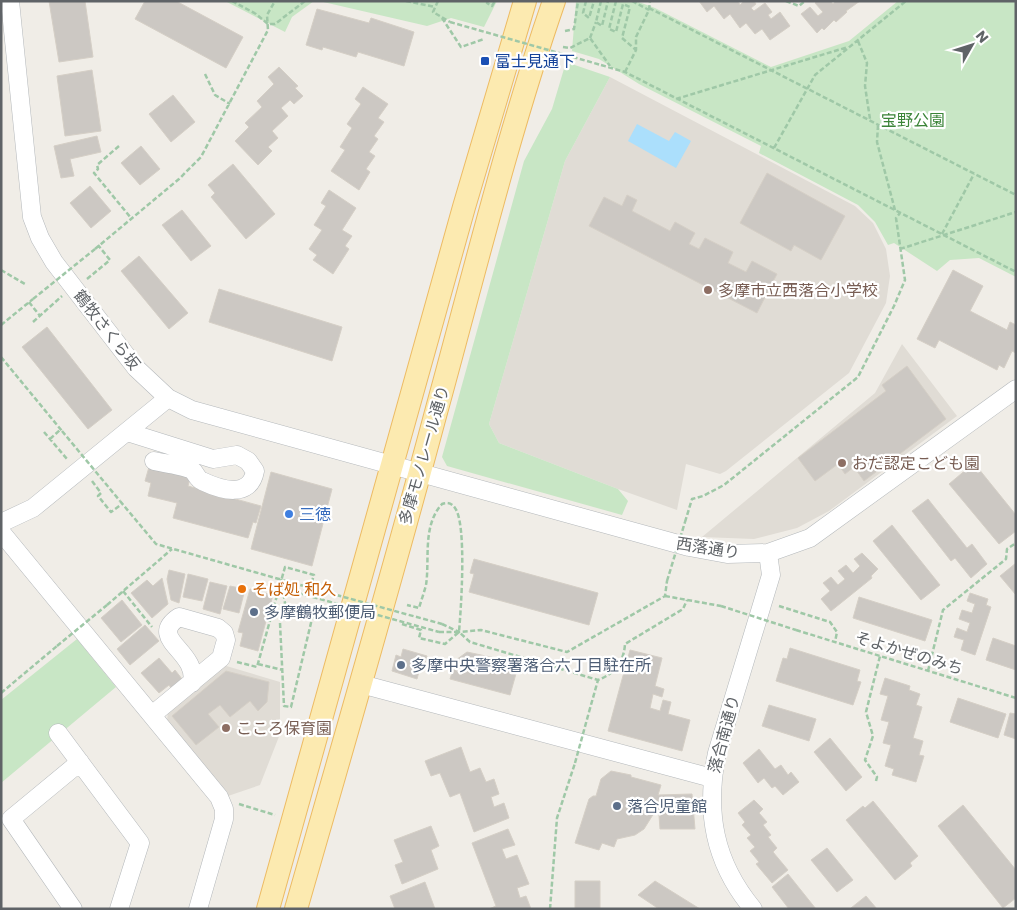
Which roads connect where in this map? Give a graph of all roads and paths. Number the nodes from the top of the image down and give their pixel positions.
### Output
1 (10, 1) edge
2 (232, 1) edge
3 (275, 1) edge
4 (305, 1) edge
5 (406, 1) edge
6 (438, 1) edge
7 (488, 1) edge
8 (495, 1) edge
9 (525, 1) edge
10 (554, 1) edge
11 (578, 1) edge
12 (586, 1) edge
13 (594, 1) edge
14 (601, 1) edge
15 (608, 1) edge
16 (616, 1) edge
17 (650, 1) edge
18 (786, 1) edge
19 (805, 1) edge
20 (906, 1) edge
21 (633, 2) edge
22 (436, 7) junction
23 (630, 7) junction
24 (649, 9) junction
25 (442, 18) junction
26 (596, 22) junction
27 (268, 24) junction
28 (565, 31) dead end
29 (590, 38) junction
30 (484, 39) dead end
31 (858, 41) junction
32 (849, 46) junction
33 (563, 47) dead end
34 (636, 50) junction
35 (610, 66) junction
36 (771, 70) junction
37 (625, 72) junction
38 (205, 74) dead end
39 (807, 88) junction
40 (676, 99) junction
41 (230, 104) junction
42 (870, 120) junction
43 (878, 125) junction
44 (119, 146) dead end
45 (773, 149) junction
46 (974, 174) junction
47 (1016, 195) edge
48 (895, 210) junction
49 (1016, 212) edge
50 (900, 213) junction
51 (131, 218) junction
52 (942, 234) junction
53 (98, 245) junction
54 (900, 249) junction
55 (1, 270) edge
56 (1016, 272) edge
57 (82, 283) dead end
58 (25, 284) dead end
59 (66, 294) dead end
60 (29, 302) junction
61 (40, 316) junction
62 (34, 322) dead end
63 (1, 324) edge
64 (1, 358) edge
65 (1016, 389) edge
66 (168, 398) junction
67 (62, 430) junction
68 (44, 432) dead end
69 (128, 432) junction
70 (50, 439) junction
71 (154, 461) dead end
72 (72, 466) dead end
73 (393, 466) junction
74 (419, 473) junction
75 (91, 480) dead end
76 (121, 502) junction
77 (1, 523) edge
78 (1, 532) edge
79 (1016, 542) edge
80 (172, 549) junction
81 (768, 553) junction
82 (282, 579) junction
83 (332, 586) dead end
84 (123, 591) junction
85 (666, 596) junction
86 (687, 600) junction
87 (407, 605) dead end
88 (777, 605) dead end
89 (326, 608) dead end
90 (402, 624) dead end
91 (167, 628) junction
92 (459, 632) junction
93 (835, 642) junction
94 (880, 656) junction
95 (215, 663) junction
96 (191, 664) junction
97 (258, 664) junction
98 (283, 670) junction
99 (928, 671) junction
100 (598, 680) junction
101 (192, 683) junction
102 (361, 684) junction
103 (1, 693) edge
104 (1016, 698) edge
105 (152, 715) junction
106 (58, 733) dead end
107 (80, 762) junction
108 (712, 778) junction
109 (876, 781) dead end
110 (219, 798) junction
111 (278, 816) dead end
112 (73, 909) edge
113 (118, 909) edge
114 (198, 909) edge
115 (268, 909) edge
116 (296, 909) edge
117 (550, 909) edge
118 (753, 909) edge

1 - 66 street, 鶴牧さくら坂
2 - 27 path
3 - 27 path
4 - 27 path
5 - 22 path
6 - 22 path
7 - 8 path
9 - 73 main road, 多摩モノレール通り
10 - 74 main road, 多摩モノレール通り
11 - 28 path
12 - 13 path
14 - 26 path
15 - 26 path
16 - 23 path
17 - 24 path
18 - 19 path
20 - 31 path
21 - 23 path
21 - 24 path
22 - 25 path
23 - 34 path
24 - 34 path
24 - 36 path
25 - 30 path
25 - 35 path, bridge
26 - 29 path
27 - 41 path
29 - 33 path
29 - 35 path
31 - 32 path
31 - 42 path
32 - 36 path
32 - 39 path
34 - 37 path
35 - 37 path
36 - 39 path
36 - 40 path
37 - 40 path
38 - 41 path
39 - 42 path
39 - 45 path
40 - 45 path
41 - 51 path
42 - 43 path
43 - 46 path
43 - 48 path
44 - 51 path
45 - 48 path
46 - 47 path
46 - 52 path
48 - 50 path
49 - 52 path
50 - 52 path
50 - 54 path
51 - 53 path
52 - 54 path
52 - 56 path
53 - 57 path
53 - 60 path, bridge
54 - 85 path, bridge
55 - 58 path
59 - 61 path
60 - 61 path
60 - 63 path
61 - 62 path
64 - 67 path
65 - 81 street, 西落通り
66 - 69 street
66 - 73 street, 鶴牧さくら坂
67 - 70 path
67 - 76 path, bridge
68 - 70 path
69 - 71 street
69 - 77 street
70 - 72 path
73 - 74 street, 鶴牧さくら坂
73 - 115 main road, 多摩モノレール通り
74 - 81 street, 西落通り
74 - 102 main road, 多摩モノレール通り
75 - 76 path
76 - 80 path
78 - 105 street
79 - 99 path
80 - 82 path
80 - 84 path
81 - 108 street, 落合南通り
82 - 83 path
82 - 92 path, bridge
82 - 92 path, bridge
82 - 97 path
82 - 98 path
84 - 91 path
84 - 103 path, bridge
85 - 86 path, そよかぜのみち
85 - 92 path
86 - 93 path, そよかぜのみち, bridge
86 - 100 path
87 - 92 path
88 - 93 path
89 - 98 path
90 - 92 path
91 - 95 street
91 - 96 street
92 - 100 path
93 - 94 path, そよかぜのみち
94 - 99 path, そよかぜのみち
94 - 109 path
95 - 96 street
95 - 97 path
95 - 101 street
96 - 101 street
97 - 98 path
99 - 104 path, そよかぜのみち
100 - 117 path, bridge
101 - 105 street
102 - 108 street
102 - 116 main road, 多摩モノレール通り
105 - 110 street
106 - 107 street
107 - 112 street
107 - 113 street
108 - 118 street, 落合南通り
110 - 111 path
110 - 114 street

